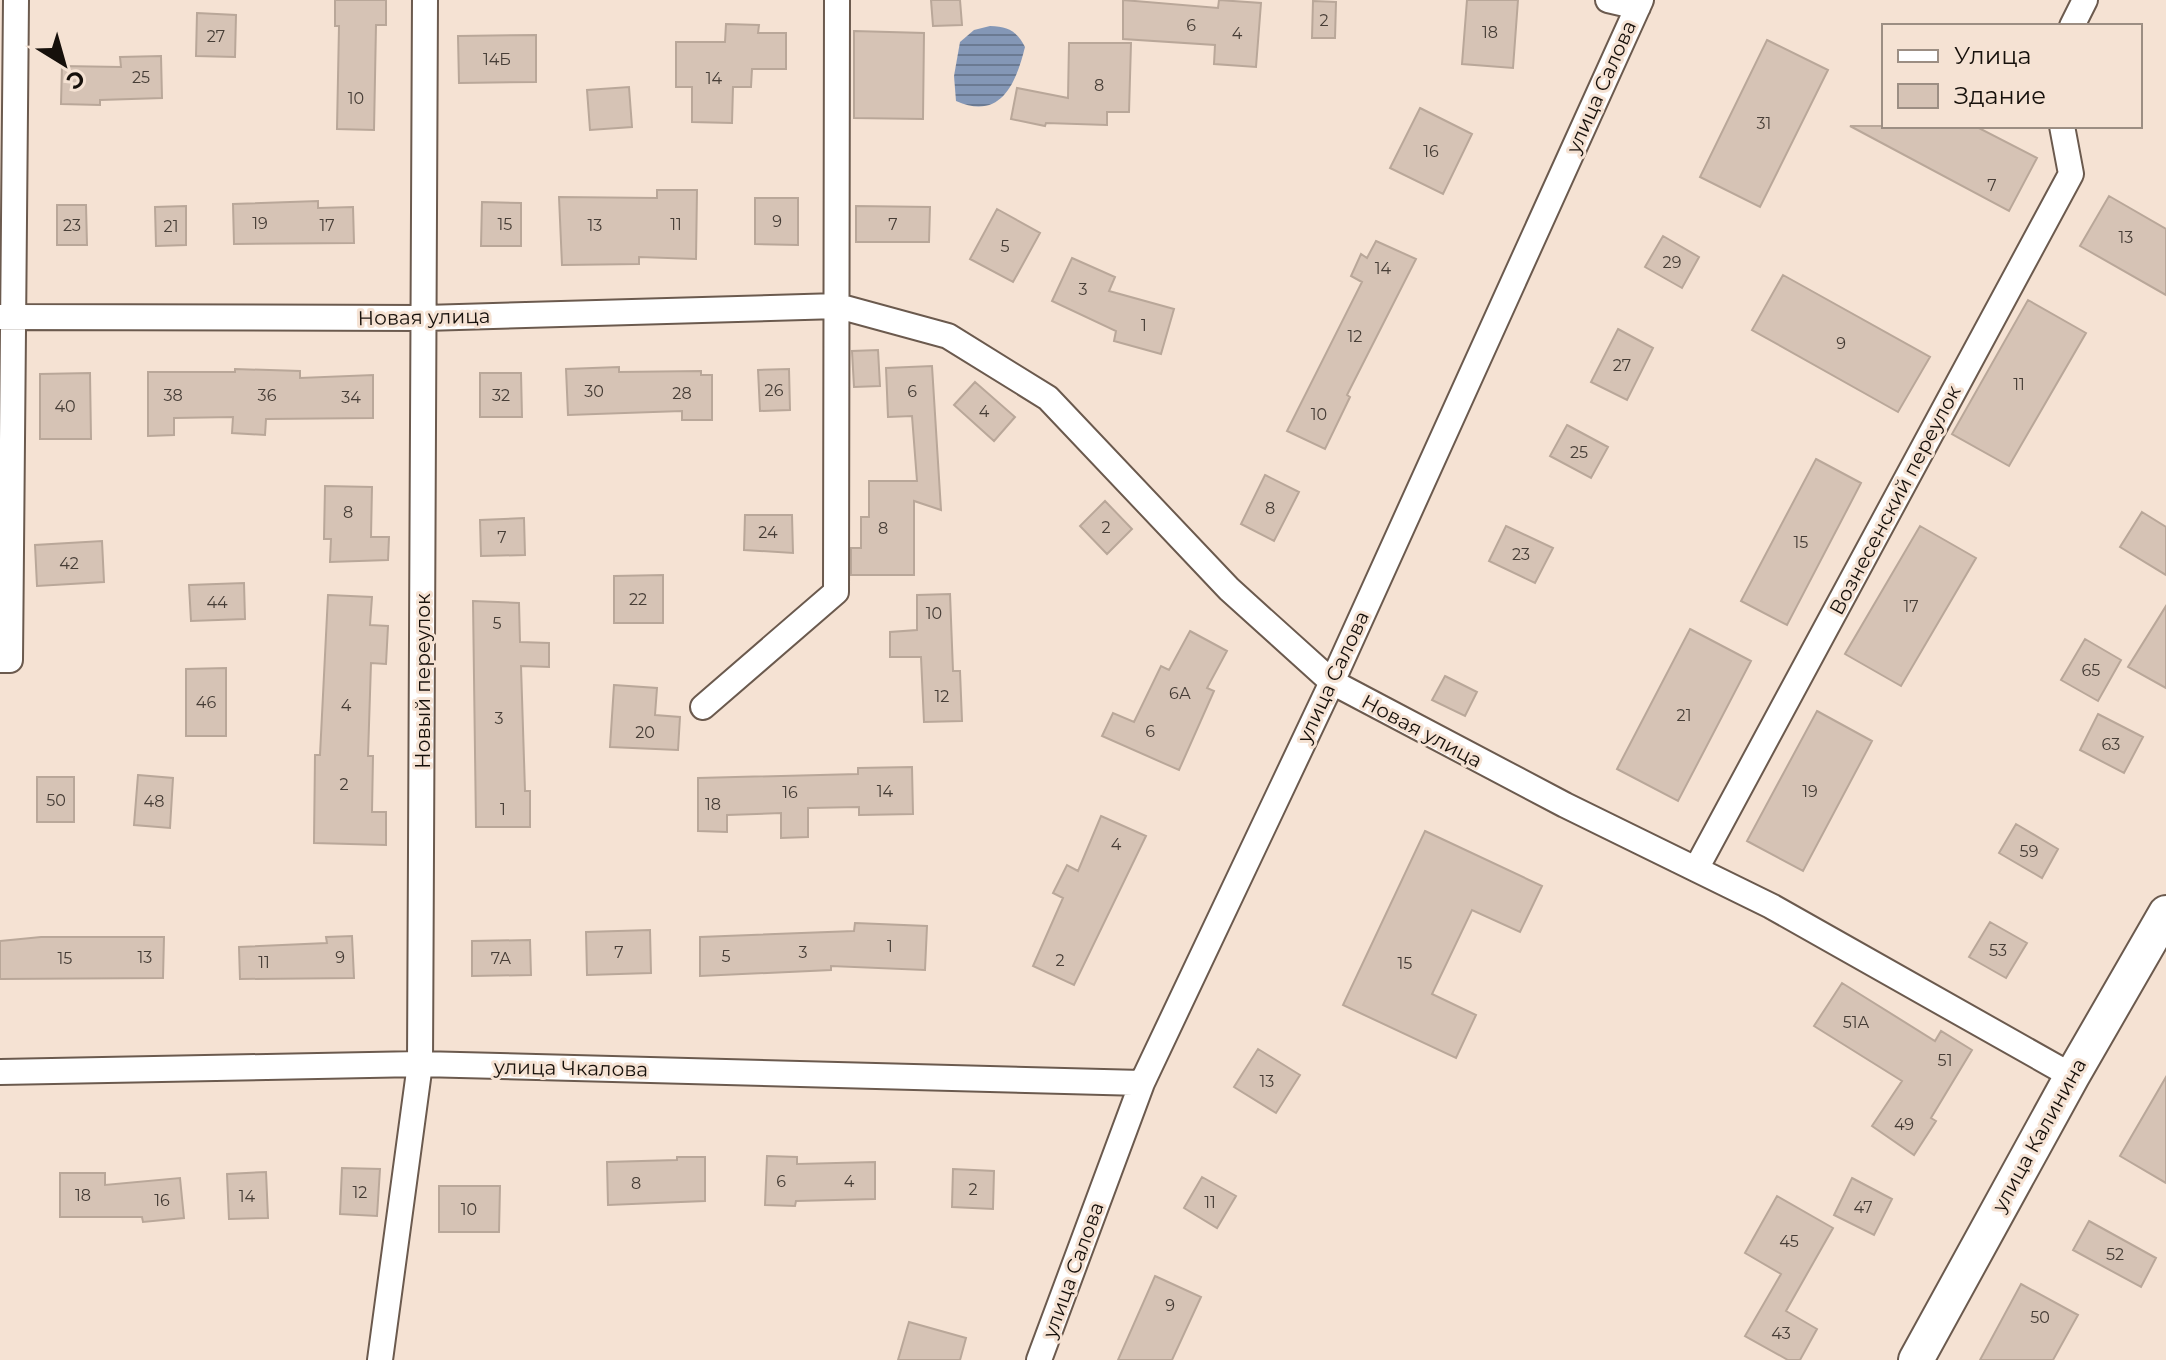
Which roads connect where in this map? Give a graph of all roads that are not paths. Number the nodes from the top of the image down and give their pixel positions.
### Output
1 (16, 0) edge
2 (425, 0) edge
3 (837, 0) edge
4 (1608, 0) edge
5 (2085, 0) edge
6 (1639, 3) edge
7 (2073, 24) edge
8 (2062, 128) edge
9 (838, 306) junction
10 (5, 317) edge
11 (425, 318) junction
12 (0, 660) edge
13 (1332, 682) junction
14 (703, 707) dead end
15 (1696, 869) junction
16 (2164, 919) edge
17 (420, 1064) junction
18 (0, 1072) edge
19 (2072, 1076) junction
20 (1142, 1083) junction
21 (380, 1360) edge
22 (1039, 1360) edge
23 (1916, 1360) edge

1 - 10 street
2 - 11 street, Новый переулок
3 - 9 street
4 - 6 street
5 - 7 street
6 - 13 street, улица Салова
8 - 15 street, Вознесенский переулок
9 - 11 street, Новая улица
9 - 13 street, Новая улица
9 - 14 street
10 - 11 street, Новая улица
10 - 12 street
11 - 17 street, Новый переулок
13 - 15 street, Новая улица
13 - 20 street, улица Салова
15 - 19 street, Новая улица
16 - 19 main road, улица Калинина
17 - 18 street, улица Чкалова
17 - 20 street, улица Чкалова
17 - 21 street, Новый переулок
19 - 23 main road, улица Калинина
20 - 22 street, улица Салова

